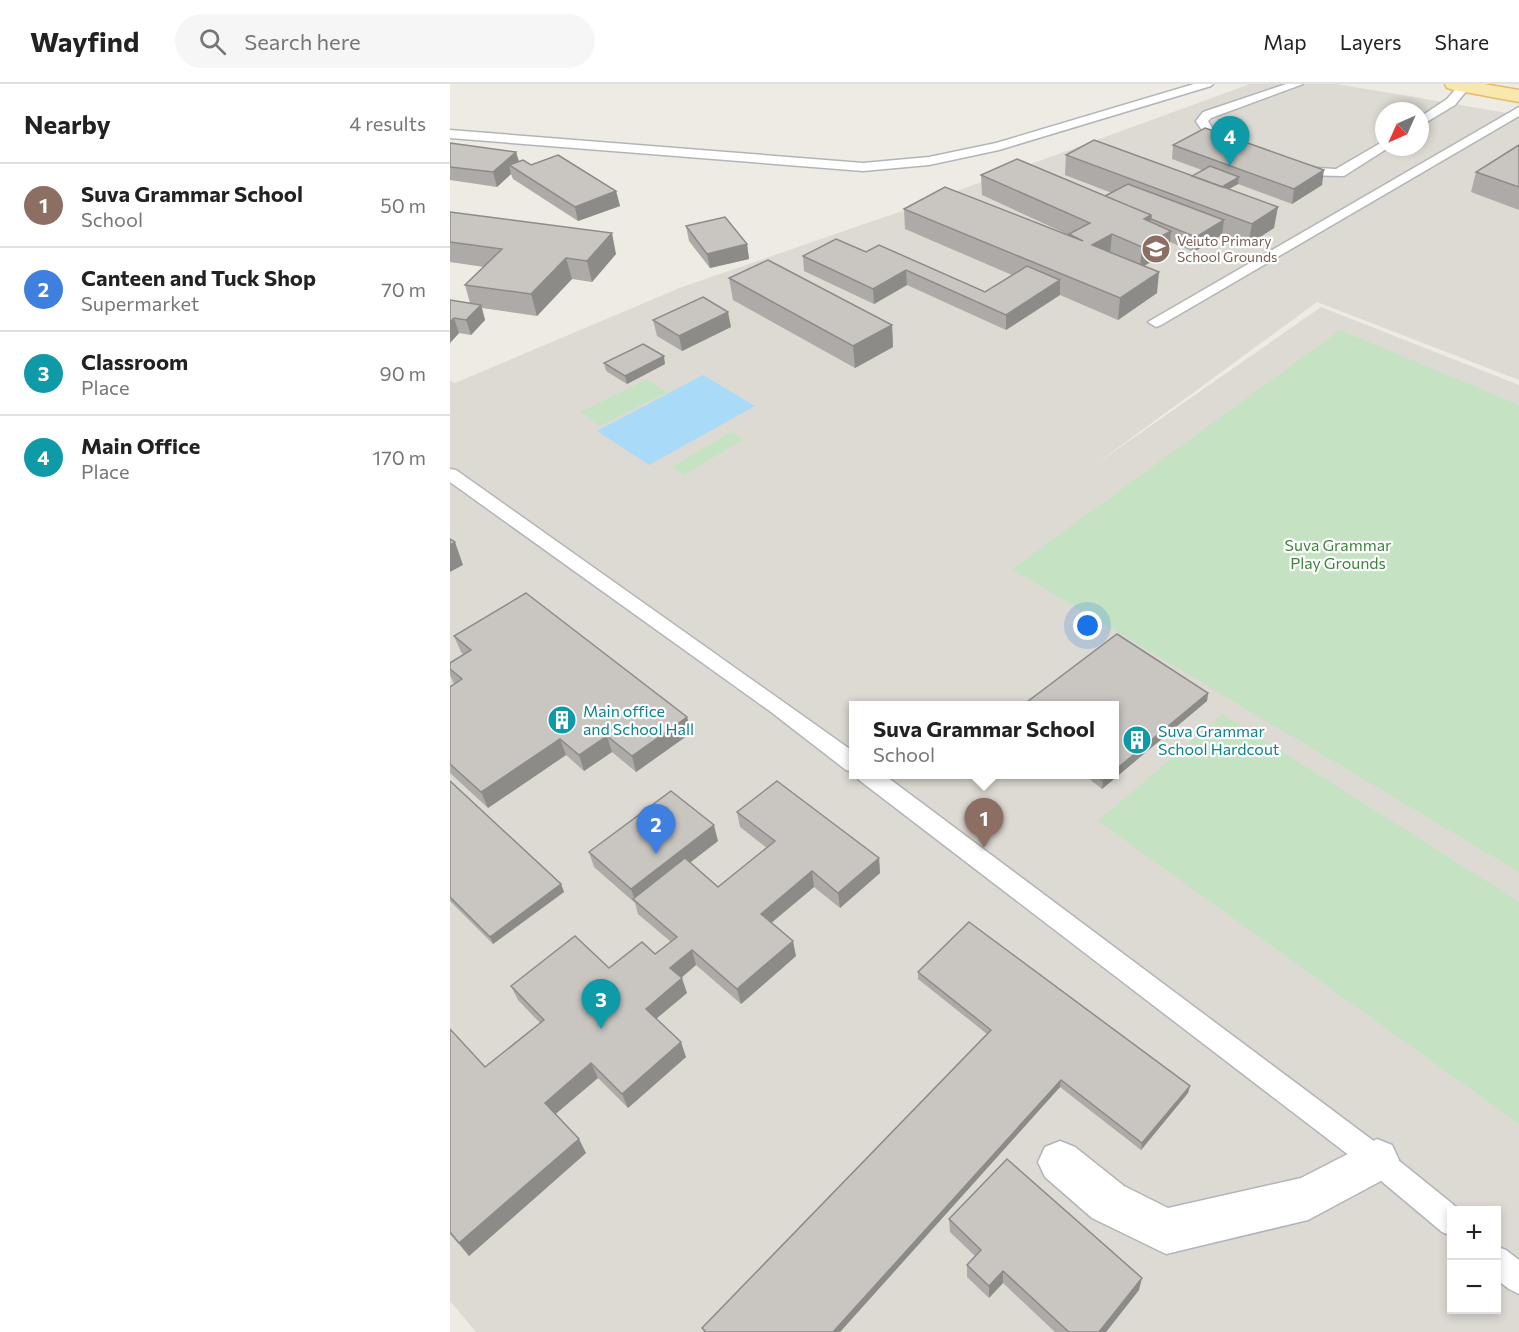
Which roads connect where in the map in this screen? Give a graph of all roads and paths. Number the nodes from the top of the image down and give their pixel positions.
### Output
1 (1207, 84) edge
2 (1297, 84) edge
3 (1501, 84) edge
4 (1462, 85) edge
5 (1519, 87) edge
6 (1519, 96) edge
7 (1519, 111) edge
8 (1429, 116) edge
9 (450, 134) edge
10 (1240, 150) edge
11 (1375, 150) edge
12 (1288, 168) edge
13 (1156, 322) dead end
14 (450, 474) edge
15 (849, 760) edge
16 (874, 779) edge
17 (1377, 1160) junction
18 (1060, 1162) dead end
19 (1447, 1218) edge
20 (1501, 1263) edge
21 (1519, 1279) edge

1 - 9 lane
2 - 10 lane
3 - 5 main road
4 - 6 main road
4 - 8 lane
7 - 13 lane
11 - 12 lane
14 - 15 lane
16 - 17 lane
17 - 18 street
17 - 19 lane
20 - 21 lane

